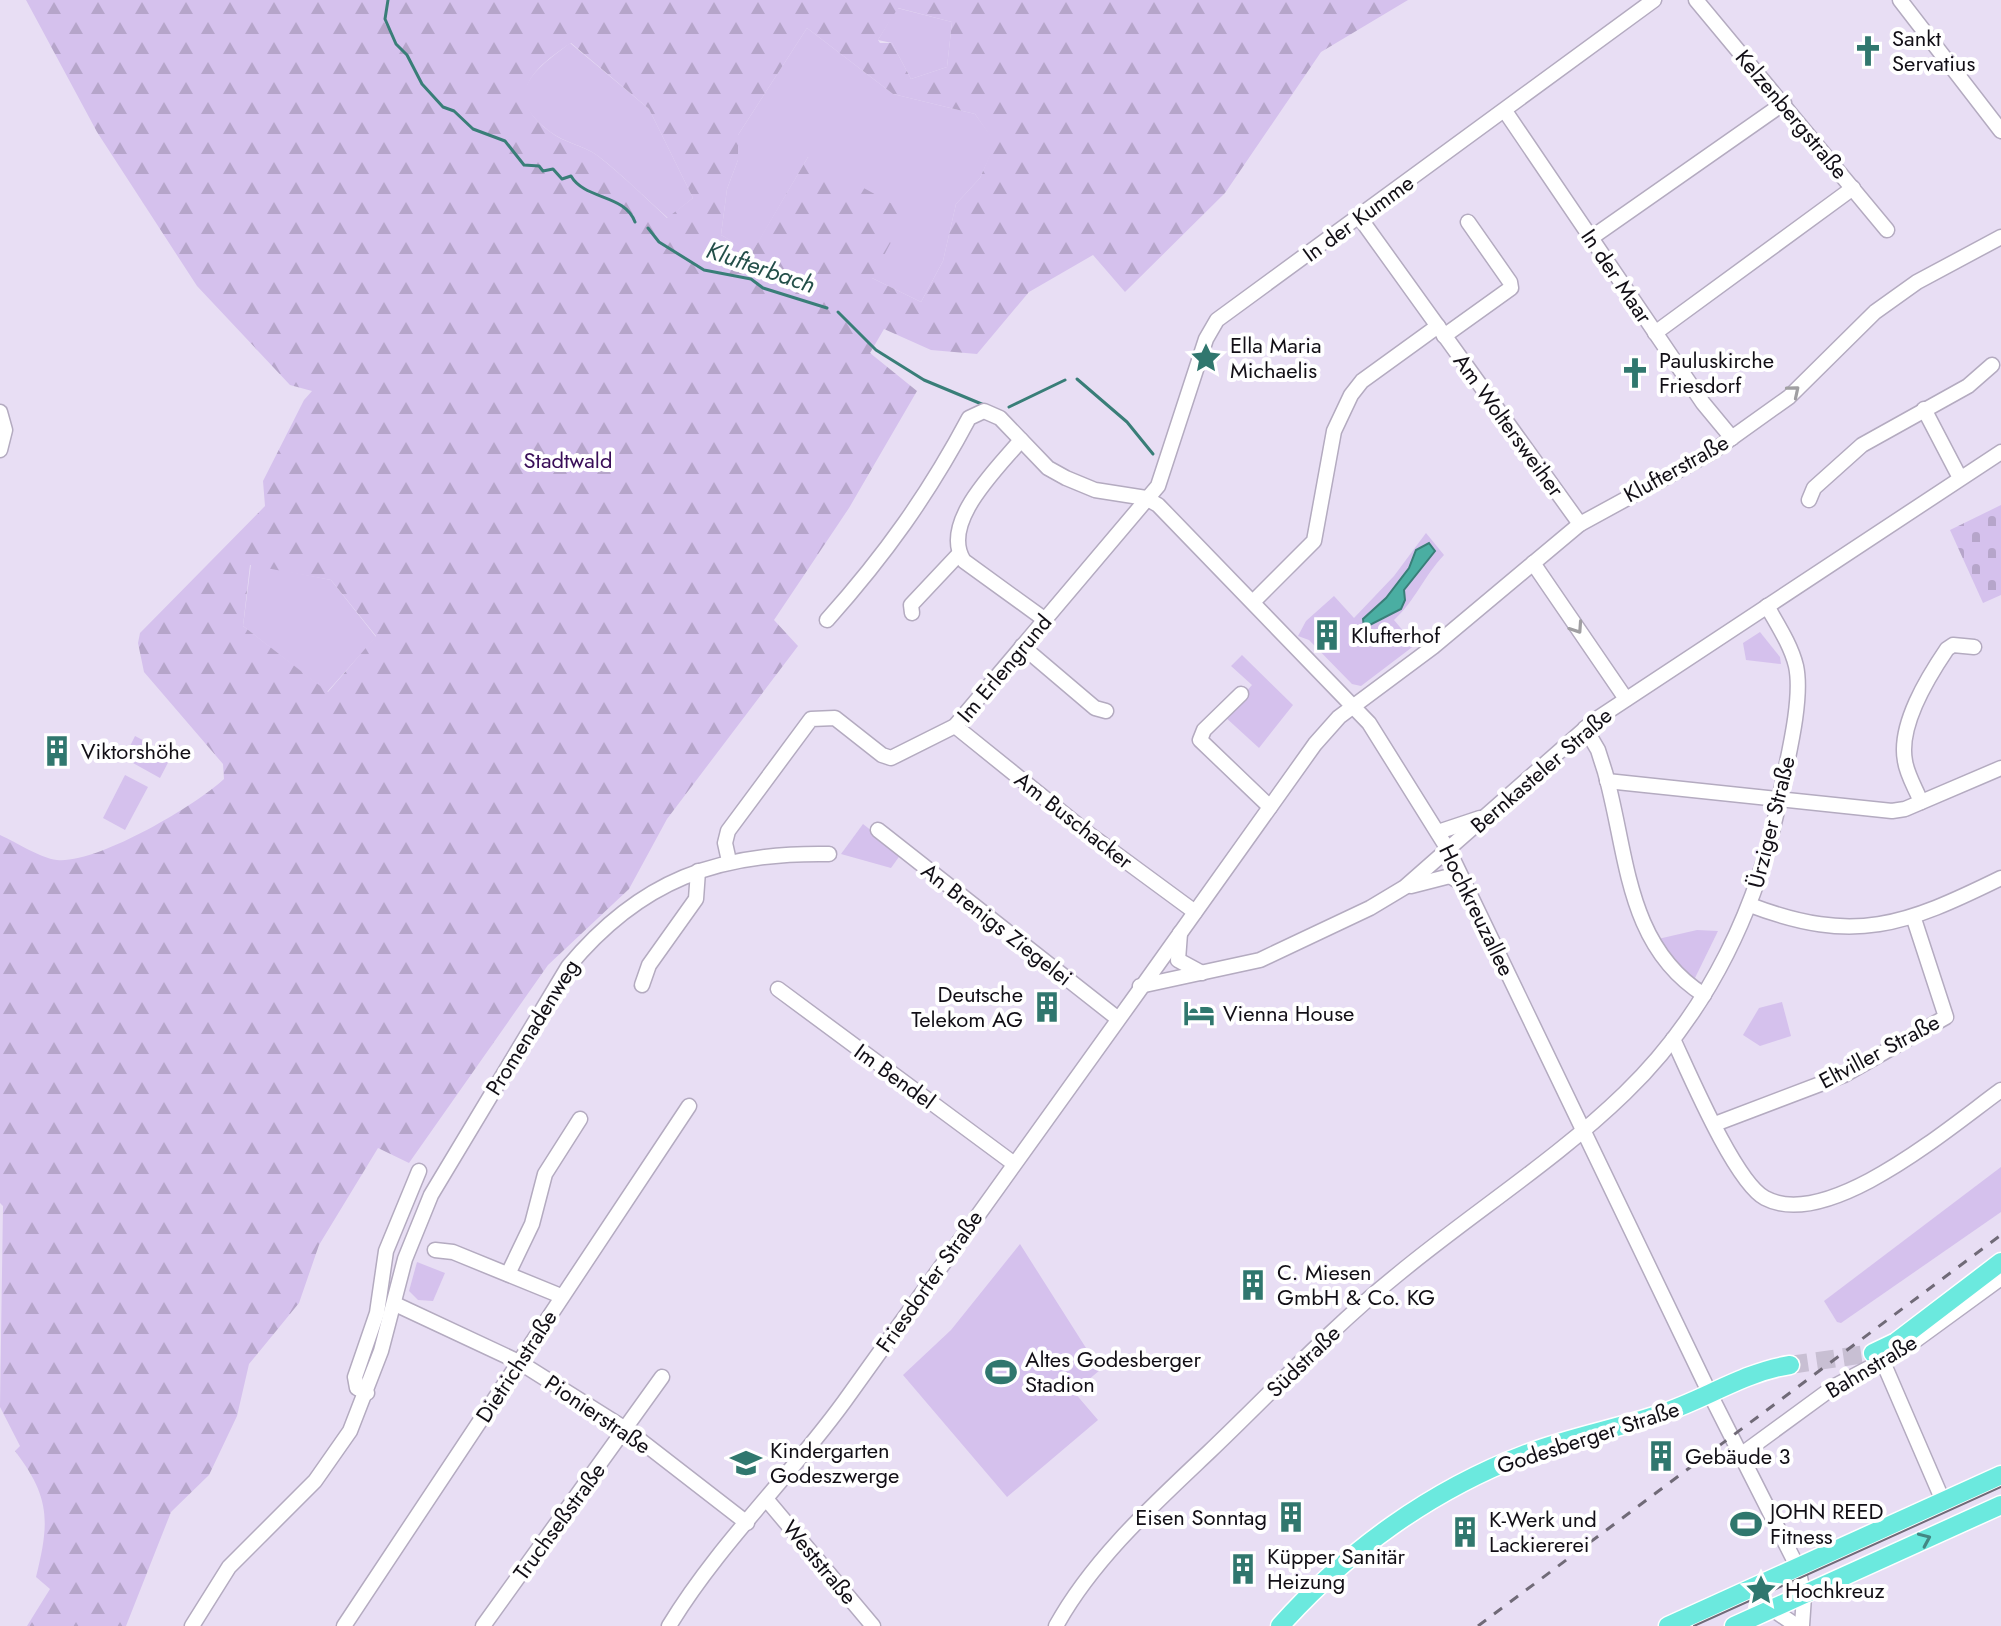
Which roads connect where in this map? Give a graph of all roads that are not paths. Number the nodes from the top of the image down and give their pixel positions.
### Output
1 (1654, 0) edge
2 (1696, 0) edge
3 (1900, 0) edge
4 (1784, 103) junction
5 (1505, 111) junction
6 (2001, 131) edge
7 (1853, 188) junction
8 (1360, 218) junction
9 (1468, 222) dead end
10 (1887, 230) dead end
11 (2001, 237) edge
12 (1591, 238) junction
13 (1441, 331) junction
14 (1655, 333) junction
15 (1992, 365) dead end
16 (1924, 409) junction
17 (0, 412) edge
18 (1732, 438) junction
19 (1021, 440) junction
20 (0, 450) edge
21 (2001, 452) edge
22 (1960, 478) junction
23 (1146, 498) junction
24 (1809, 500) dead end
25 (1580, 524) junction
26 (959, 554) junction
27 (1533, 563) junction
28 (1253, 602) junction
29 (1767, 606) junction
30 (912, 613) dead end
31 (1044, 619) junction
32 (827, 620) dead end
33 (1022, 646) junction
34 (1974, 647) dead end
35 (1241, 694) dead end
36 (1626, 699) junction
37 (1354, 706) junction
38 (1106, 711) dead end
39 (955, 726) junction
40 (1585, 728) junction
41 (2001, 768) edge
42 (1607, 781) junction
43 (1780, 800) junction
44 (1921, 802) junction
45 (1270, 807) junction
46 (1488, 815) junction
47 (878, 830) dead end
48 (1438, 832) junction
49 (1449, 851) junction
50 (829, 854) dead end
51 (729, 861) junction
52 (698, 871) junction
53 (2001, 878) edge
54 (1466, 886) junction
55 (1405, 887) junction
56 (1750, 905) junction
57 (1195, 912) junction
58 (1914, 919) junction
59 (1181, 929) junction
60 (1205, 974) junction
61 (642, 985) dead end
62 (1140, 986) junction
63 (778, 989) dead end
64 (1704, 995) junction
65 (1117, 1018) junction
66 (1673, 1039) junction
67 (2001, 1090) edge
68 (689, 1106) dead end
69 (580, 1119) dead end
70 (1715, 1124) junction
71 (1583, 1130) junction
72 (1013, 1163) junction
73 (419, 1171) dead end
74 (399, 1222) junction
75 (416, 1229) junction
76 (435, 1250) dead end
77 (2001, 1262) edge
78 (508, 1274) junction
79 (2001, 1278) edge
80 (561, 1296) junction
81 (395, 1304) junction
82 (1878, 1358) junction
83 (519, 1362) junction
84 (1790, 1365) tunnel mouth
85 (662, 1377) dead end
86 (367, 1393) junction
87 (1711, 1396) junction
88 (627, 1430) junction
89 (1742, 1454) junction
90 (2001, 1475) edge
91 (767, 1500) junction
92 (1943, 1501) junction
93 (2001, 1505) edge
94 (747, 1523) junction
95 (1821, 1557) junction
96 (1798, 1568) junction
97 (1830, 1583) junction
98 (1311, 1592) junction
99 (1804, 1596) junction
100 (1772, 1609) junction
101 (192, 1626) edge
102 (344, 1626) edge
103 (483, 1626) edge
104 (669, 1626) edge
105 (873, 1626) edge
106 (1056, 1626) edge
107 (1280, 1626) edge
108 (1287, 1626) edge
109 (1668, 1626) edge
110 (1734, 1626) edge
111 (1800, 1626) edge

1 - 5 street, In der Kumme
2 - 4 street, Kelzenbergstraße
3 - 6 street
4 - 7 street, Kelzenbergstraße
4 - 12 street
5 - 8 street, In der Kumme
5 - 12 street, In der Maar
7 - 10 street, Kelzenbergstraße
7 - 14 street
8 - 13 street, Am Woltersweiher
8 - 23 street, In der Kumme
9 - 13 street
18 -> 11 street, Klufterstraße
12 - 14 street, In der Maar
13 - 25 street, Am Woltersweiher
13 - 28 street
14 - 18 street, In der Maar
15 - 16 street
16 - 22 street
16 - 24 street
17 - 20 street
18 - 25 street, Klufterstraße
19 - 23 street, Hochkreuzallee
19 - 26 street
19 - 32 street, Hochkreuzallee
21 - 22 street, Bernkasteler Straße
22 - 29 street, Bernkasteler Straße
23 - 28 street, Hochkreuzallee
23 - 31 street, Im Erlengrund
25 - 27 street, Klufterstraße
26 - 30 street
26 - 31 street
27 -> 36 street
27 - 37 street, Klufterstraße
28 - 37 street, Hochkreuzallee
29 - 36 street, Bernkasteler Straße
29 - 43 street, Ürziger Straße
31 - 33 street, Im Erlengrund
33 - 38 street
33 - 39 street, Im Erlengrund
34 - 44 street
35 - 45 street
36 - 40 street, Bernkasteler Straße
37 - 45 street, Friesdorfer Straße
37 - 48 street, Hochkreuzallee
39 - 51 street, Im Erlengrund
39 - 57 street, Am Buschacker
40 - 42 street
40 - 46 street, Bernkasteler Straße
41 - 44 street
42 - 43 street
42 - 64 street
43 - 44 street
43 - 56 street, Ürziger Straße
45 - 57 street, Friesdorfer Straße
46 - 48 street
46 - 49 street, Bernkasteler Straße
47 - 65 street, An Brenigs Ziegelei
48 - 49 street, Hochkreuzallee
49 - 54 street, Hochkreuzallee
49 - 55 street, Bernkasteler Straße
50 - 51 street, Promenadenweg
51 - 52 street, Promenadenweg
52 - 61 street
52 - 75 street, Promenadenweg
53 - 58 street
54 - 55 street
54 - 71 street, Hochkreuzallee
55 - 60 street, Bernkasteler Straße
56 - 58 street
56 - 64 street, Ürziger Straße
57 - 59 street, Friesdorfer Straße
58 - 70 street, Eltviller Straße
59 - 60 street
59 - 62 street, Friesdorfer Straße
60 - 62 street, Bernkasteler Straße
62 - 65 street, Friesdorfer Straße
63 - 72 street, Im Bendel
64 - 66 street, Ürziger Straße
65 - 72 street, Friesdorfer Straße
66 - 70 street
66 - 71 street, Ürziger Straße
67 - 70 street
68 - 80 street, Dietrichstraße
69 - 78 street
71 - 87 street, Hochkreuzallee
71 - 106 street, Südstraße
72 - 91 street, Friesdorfer Straße
73 - 74 street
74 - 75 street
74 - 86 street
75 - 81 street, Promenadenweg
76 - 78 street
77 - 82 main road
78 - 80 street
79 - 82 street, Bahnstraße
80 - 83 street, Dietrichstraße
81 - 83 street, Pionierstraße
81 - 86 street, Promenadenweg
82 - 89 street, Bahnstraße
82 - 92 street
83 - 88 street, Pionierstraße
83 - 102 street, Dietrichstraße
84 - 87 main road, Godesberger Straße
85 - 88 street, Truchseßstraße
86 - 101 street, Promenadenweg
87 - 89 street, Hochkreuzallee
87 - 98 main road, Godesberger Straße
88 - 94 street, Pionierstraße
88 - 103 street, Truchseßstraße
89 - 96 street, Hochkreuzallee
90 - 92 main road
91 - 94 street, Friesdorfer Straße
91 - 105 street, Weststraße
92 - 95 main road
97 -> 93 main road
94 - 104 street, Friesdorfer Straße
95 - 96 main road
95 - 97 main road
96 - 99 street, Hochkreuzallee
96 - 109 main road
97 - 99 main road
98 - 107 main road, Godesberger Straße
98 - 108 street, Godesberger Straße
99 - 100 main road
99 - 111 street, Hochkreuzallee
100 - 110 main road
100 - 111 street

